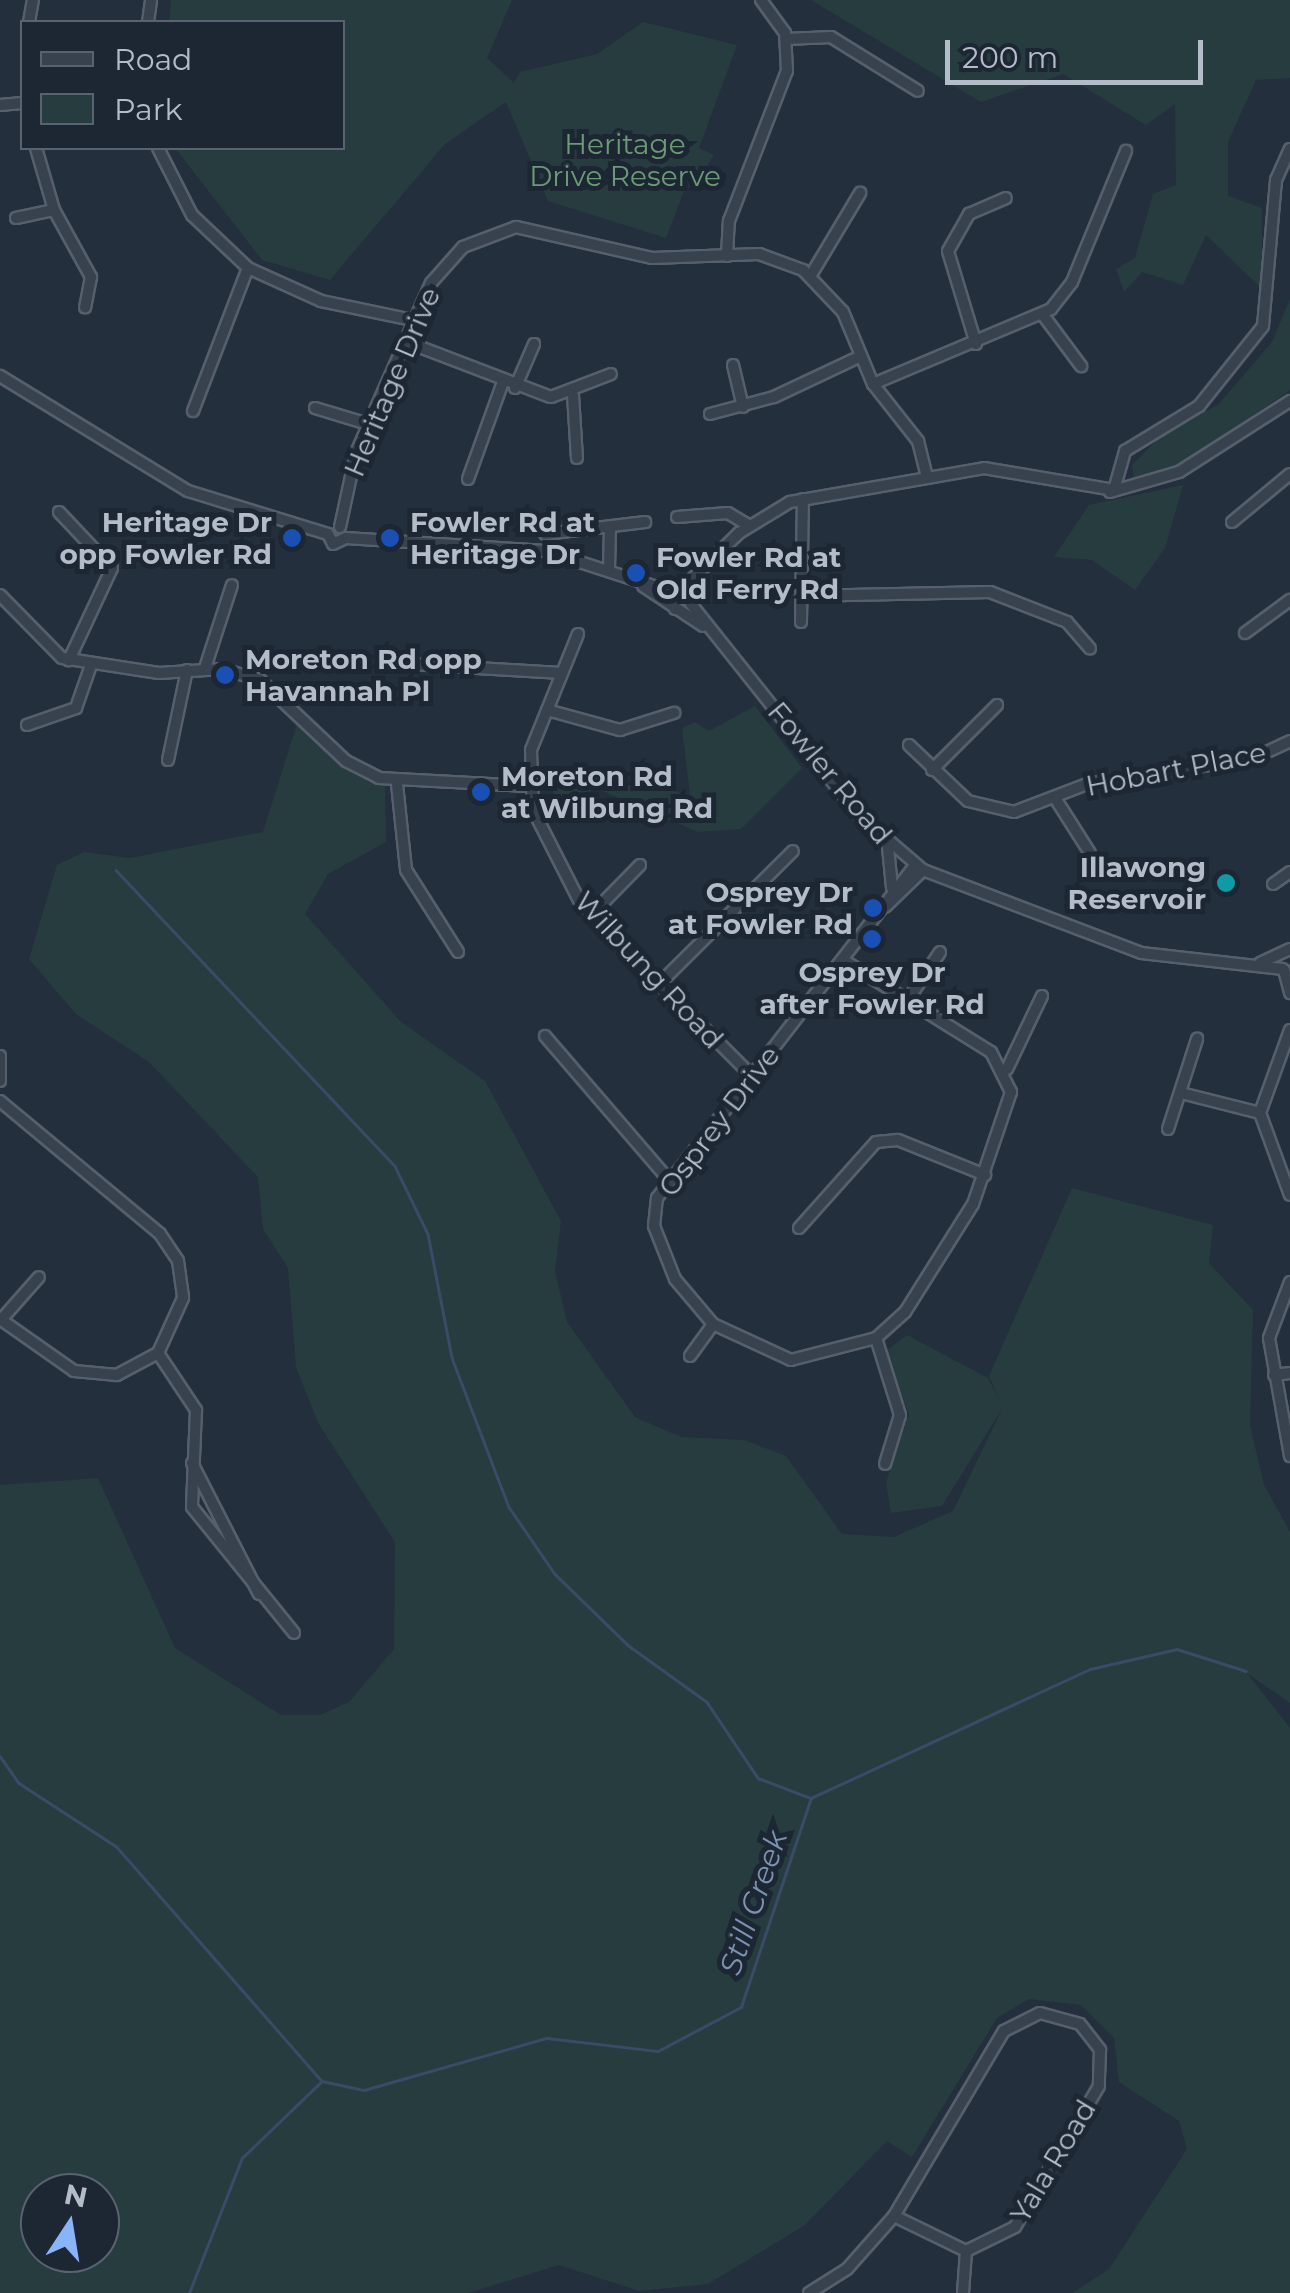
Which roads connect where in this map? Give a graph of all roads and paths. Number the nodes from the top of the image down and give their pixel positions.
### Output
1 (762, 0) edge
2 (786, 39) junction
3 (918, 91) dead end
4 (1290, 149) edge
5 (37, 150) edge
6 (159, 150) edge
7 (1126, 151) dead end
8 (860, 193) dead end
9 (1006, 198) dead end
10 (54, 210) junction
11 (16, 218) dead end
12 (727, 256) junction
13 (248, 268) junction
14 (811, 275) junction
15 (86, 308) dead end
16 (1044, 315) junction
17 (413, 320) junction
18 (404, 341) junction
19 (534, 344) dead end
20 (976, 344) junction
21 (859, 357) junction
22 (733, 365) dead end
23 (1081, 366) dead end
24 (610, 374) dead end
25 (0, 376) edge
26 (504, 382) junction
27 (872, 384) junction
28 (516, 388) junction
29 (572, 394) junction
30 (1290, 401) edge
31 (743, 407) junction
32 (316, 408) dead end
33 (193, 412) dead end
34 (710, 414) dead end
35 (368, 424) junction
36 (577, 458) dead end
37 (1290, 474) edge
38 (927, 478) junction
39 (468, 479) dead end
40 (1114, 490) junction
41 (803, 499) junction
42 (59, 512) dead end
43 (677, 518) dead end
44 (644, 522) dead end
45 (1232, 522) dead end
46 (748, 525) junction
47 (610, 528) junction
48 (343, 532) junction
49 (545, 534) dead end
50 (710, 568) junction
51 (609, 569) junction
52 (635, 580) junction
53 (232, 585) dead end
54 (680, 594) junction
55 (0, 595) edge
56 (803, 596) junction
57 (1290, 600) edge
58 (691, 603) junction
59 (676, 610) junction
60 (801, 622) dead end
61 (1245, 633) dead end
62 (578, 634) dead end
63 (716, 636) junction
64 (1090, 648) dead end
65 (69, 660) junction
66 (393, 663) dead end
67 (91, 665) junction
68 (205, 668) junction
69 (188, 670) junction
70 (561, 673) junction
71 (997, 705) dead end
72 (547, 710) junction
73 (674, 713) dead end
74 (26, 725) dead end
75 (909, 744) dead end
76 (1289, 744) edge
77 (168, 760) dead end
78 (932, 770) junction
79 (397, 784) junction
80 (528, 786) junction
81 (1055, 798) junction
82 (885, 842) junction
83 (793, 852) dead end
84 (1090, 853) dead end
85 (640, 865) dead end
86 (919, 867) junction
87 (1290, 872) edge
88 (1273, 884) dead end
89 (886, 903) junction
90 (591, 915) junction
91 (1285, 951) edge
92 (458, 952) dead end
93 (940, 952) dead end
94 (842, 960) junction
95 (1250, 966) junction
96 (1285, 970) edge
97 (660, 984) junction
98 (1290, 993) edge
99 (1042, 996) dead end
100 (907, 1001) junction
101 (1290, 1030) edge
102 (546, 1036) dead end
103 (1197, 1039) dead end
104 (0, 1056) edge
105 (1007, 1069) junction
106 (751, 1075) junction
107 (0, 1080) edge
108 (1185, 1094) junction
109 (0, 1101) edge
110 (1260, 1113) junction
111 (1168, 1129) dead end
112 (985, 1175) junction
113 (668, 1180) junction
114 (1290, 1195) edge
115 (799, 1228) dead end
116 (39, 1278) dead end
117 (1290, 1282) edge
118 (0, 1320) edge
119 (713, 1324) junction
120 (876, 1338) junction
121 (158, 1352) junction
122 (690, 1356) dead end
123 (1290, 1373) edge
124 (1274, 1375) junction
125 (1290, 1456) edge
126 (192, 1463) junction
127 (885, 1464) dead end
128 (261, 1600) junction
129 (294, 1632) dead end
130 (894, 2216) junction
131 (966, 2252) junction
132 (810, 2293) edge
133 (963, 2293) edge

1 - 2 street
2 - 3 street
2 - 12 street
4 - 40 street
5 - 10 street
6 - 13 street
7 - 16 street
8 - 14 street
9 - 20 street
10 - 11 street
10 - 15 street
12 - 14 street, Heritage Drive
12 - 17 street, Heritage Drive
13 - 17 street
13 - 33 street
14 - 21 street, Heritage Drive
16 - 20 street
16 - 23 street
17 - 18 street, Heritage Drive
18 - 26 street
18 - 35 street, Heritage Drive
19 - 28 street
20 - 27 street
21 - 27 street, Heritage Drive
21 - 31 street
22 - 31 street
24 - 29 street
25 - 48 street
26 - 28 street
26 - 39 street
27 - 38 street, Heritage Drive
28 - 29 street
29 - 36 street
30 - 40 street
31 - 34 street
32 - 35 street
35 - 48 street, Heritage Drive
37 - 45 street
38 - 40 street
38 - 41 street
41 - 46 street
41 - 56 street
42 - 65 street
43 - 46 street
44 - 47 street
46 - 50 street
47 - 49 street
47 - 51 street
48 - 51 street, Fowler Road
50 - 54 street
50 - 58 street
51 - 52 street, Fowler Road
52 - 54 street, Fowler Road
52 - 59 street, Fowler Road
53 - 68 street
54 - 58 street, Fowler Road
54 - 59 street
55 - 65 street
56 - 60 street
56 - 64 street
57 - 61 street
58 - 59 street
58 - 63 street, Fowler Road
59 - 63 street, Fowler Road
62 - 70 street
63 - 82 street, Fowler Road
65 - 67 street
66 - 70 street
67 - 69 street
67 - 74 street
68 - 69 street
68 - 79 street
69 - 77 street
70 - 72 street
71 - 78 street
72 - 73 street
72 - 80 street
75 - 78 street, Hobart Place
76 - 81 street, Hobart Place
78 - 81 street, Hobart Place
79 - 80 street
79 - 92 street
80 - 90 street, Wilbung Road
81 - 84 street
82 - 86 street, Fowler Road
82 - 89 street
83 - 97 street
85 - 90 street
86 - 89 street, Osprey Drive
86 - 95 street, Fowler Road
87 - 88 street
89 - 94 street, Osprey Drive
90 - 97 street, Wilbung Road
91 - 95 street
91 - 96 street
93 - 100 street
94 - 100 street
94 - 106 street, Osprey Drive
95 - 96 street, Fowler Road
96 - 98 street
97 - 106 street, Wilbung Road
99 - 105 street
100 - 105 street
101 - 110 street
102 - 113 street
103 - 108 street
104 - 107 street
105 - 112 street
106 - 113 street, Osprey Drive
108 - 110 street
108 - 111 street
109 - 121 street
110 - 114 street
112 - 115 street
112 - 120 street
113 - 119 street, Osprey Drive
116 - 118 street
117 - 124 street
118 - 121 street
119 - 120 street, Osprey Drive
119 - 122 street
120 - 127 street
121 - 126 street
123 - 124 street
124 - 125 street
126 - 128 street
126 - 128 street
128 - 129 street
130 - 131 street
130 - 131 street, Yala Road
130 - 132 street, Yala Road
131 - 133 street

